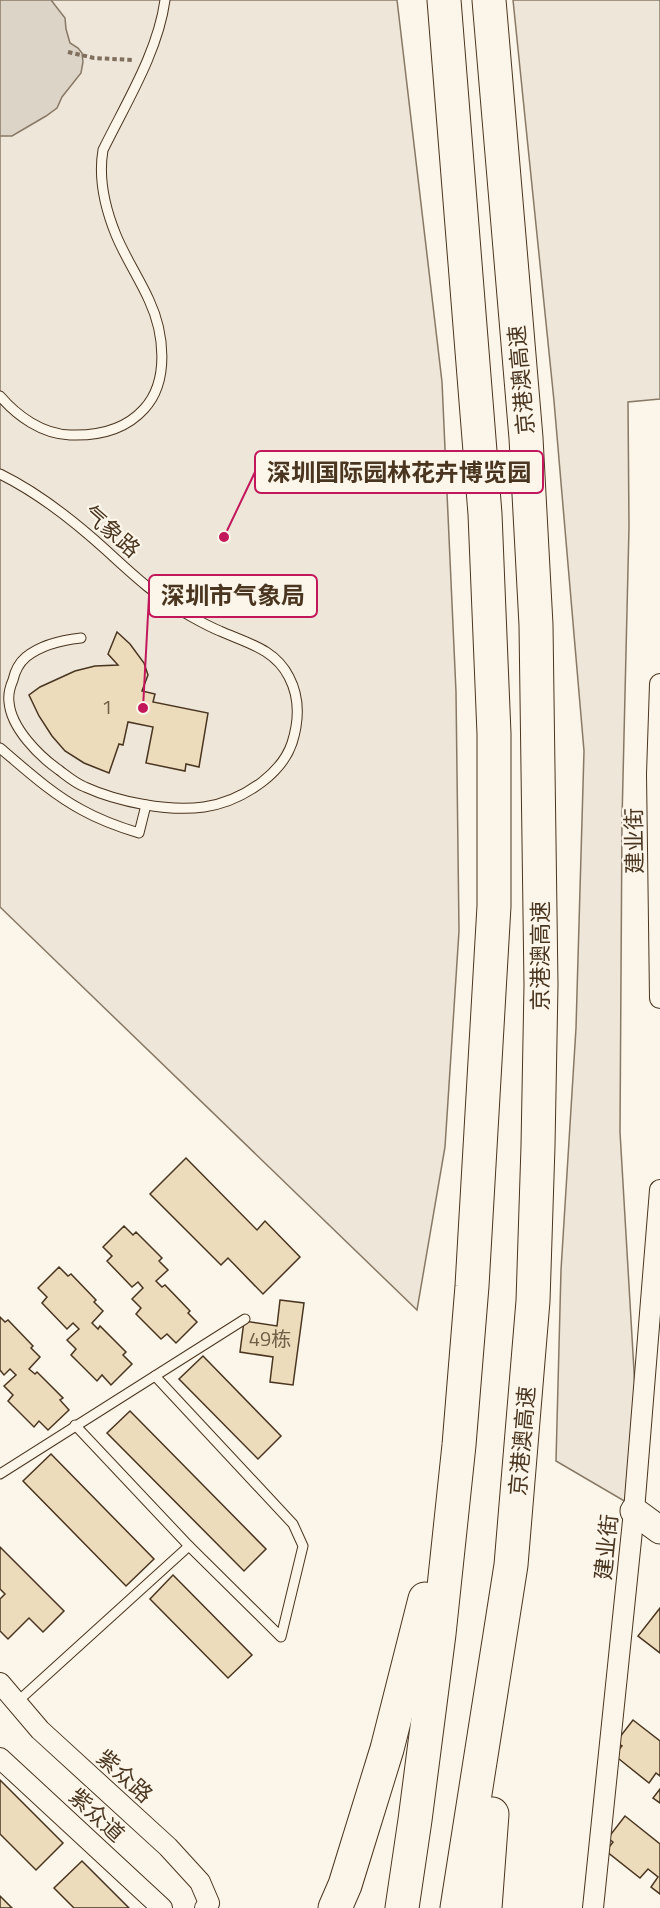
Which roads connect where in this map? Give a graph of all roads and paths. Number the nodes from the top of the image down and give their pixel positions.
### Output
1 (165, 0) edge
2 (444, 0) edge
3 (489, 0) edge
4 (68, 52) dead end
5 (147, 60) junction
6 (0, 396) edge
7 (0, 474) edge
8 (81, 638) dead end
9 (660, 684) edge
10 (0, 748) edge
11 (146, 805) junction
12 (660, 998) edge
13 (660, 1190) edge
14 (245, 1319) dead end
15 (155, 1376) junction
16 (75, 1425) junction
17 (459, 1445) junction
18 (0, 1474) edge
19 (634, 1511) junction
20 (660, 1530) edge
21 (189, 1546) junction
22 (511, 1565) junction
23 (0, 1683) edge
24 (9, 1701) edge
25 (0, 1758) edge
26 (162, 1908) edge
27 (205, 1908) edge
28 (335, 1908) edge
29 (402, 1908) edge
30 (457, 1908) edge
31 (485, 1908) edge
32 (593, 1908) edge

1 - 5 lane
2 - 17 highway, 京港澳高速
3 - 22 highway, 京港澳高速
4 - 5 path
5 - 6 lane
7 - 11 lane, 气象路
8 - 11 lane
9 - 12 street, 建业街
10 - 11 lane
13 - 19 street, 建业街
14 - 15 lane
15 - 16 lane
15 - 21 lane
16 - 18 lane
16 - 21 lane
17 - 28 highway
17 - 29 highway, 京港澳高速
19 - 20 main road
19 - 32 street, 建业街
21 - 24 lane
22 - 30 highway, 京港澳高速
22 - 31 highway
23 - 24 street, 紫众路
24 - 27 street, 紫众路
25 - 26 street, 紫众道

